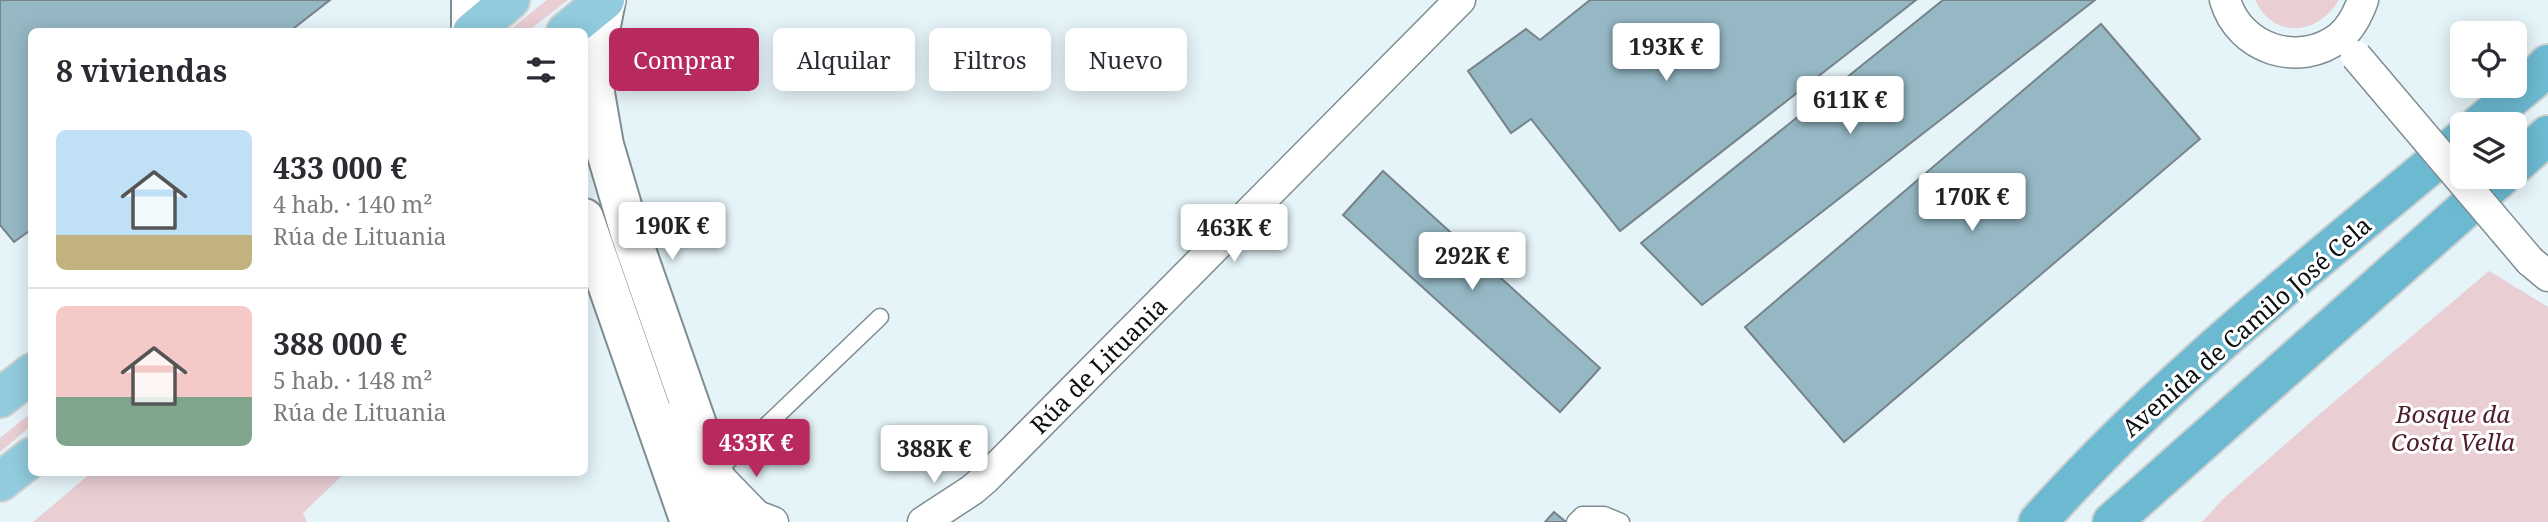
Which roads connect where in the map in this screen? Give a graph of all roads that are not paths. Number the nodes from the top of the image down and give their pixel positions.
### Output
1 (471, 0) edge
2 (510, 0) edge
3 (605, 0) edge
4 (1460, 0) edge
5 (2225, 0) edge
6 (2363, 0) edge
7 (472, 28) edge
8 (477, 28) edge
9 (571, 28) edge
10 (2348, 46) junction
11 (2548, 64) edge
12 (2495, 112) edge
13 (2548, 135) edge
14 (2450, 149) edge
15 (2527, 154) edge
16 (2487, 189) edge
17 (588, 223) edge
18 (588, 229) edge
19 (2539, 268) edge
20 (880, 317) dead end
21 (28, 376) edge
22 (0, 398) edge
23 (28, 460) edge
24 (714, 472) junction
25 (0, 482) edge
26 (972, 490) junction
27 (690, 522) edge
28 (711, 522) edge
29 (731, 522) edge
30 (773, 522) edge
31 (923, 522) edge
32 (954, 522) edge
33 (1575, 522) edge
34 (1621, 522) edge
35 (2038, 522) edge
36 (2112, 522) edge

1 - 7 street
2 - 8 main road
3 - 9 main road
3 - 24 street
4 - 26 street, Rúa de Lituania
5 - 10 street
6 - 10 street
10 - 19 street, bridge
11 - 12 highway
13 - 15 highway
14 - 35 highway, Avenida de Camilo José Cela
16 - 36 highway
17 - 28 street
18 - 27 street
20 - 24 lane
21 - 22 main road
23 - 25 main road
24 - 29 street
24 - 30 street
26 - 31 street, Rúa de Lituania
26 - 32 street, Rúa de Lituania
33 - 34 lane

